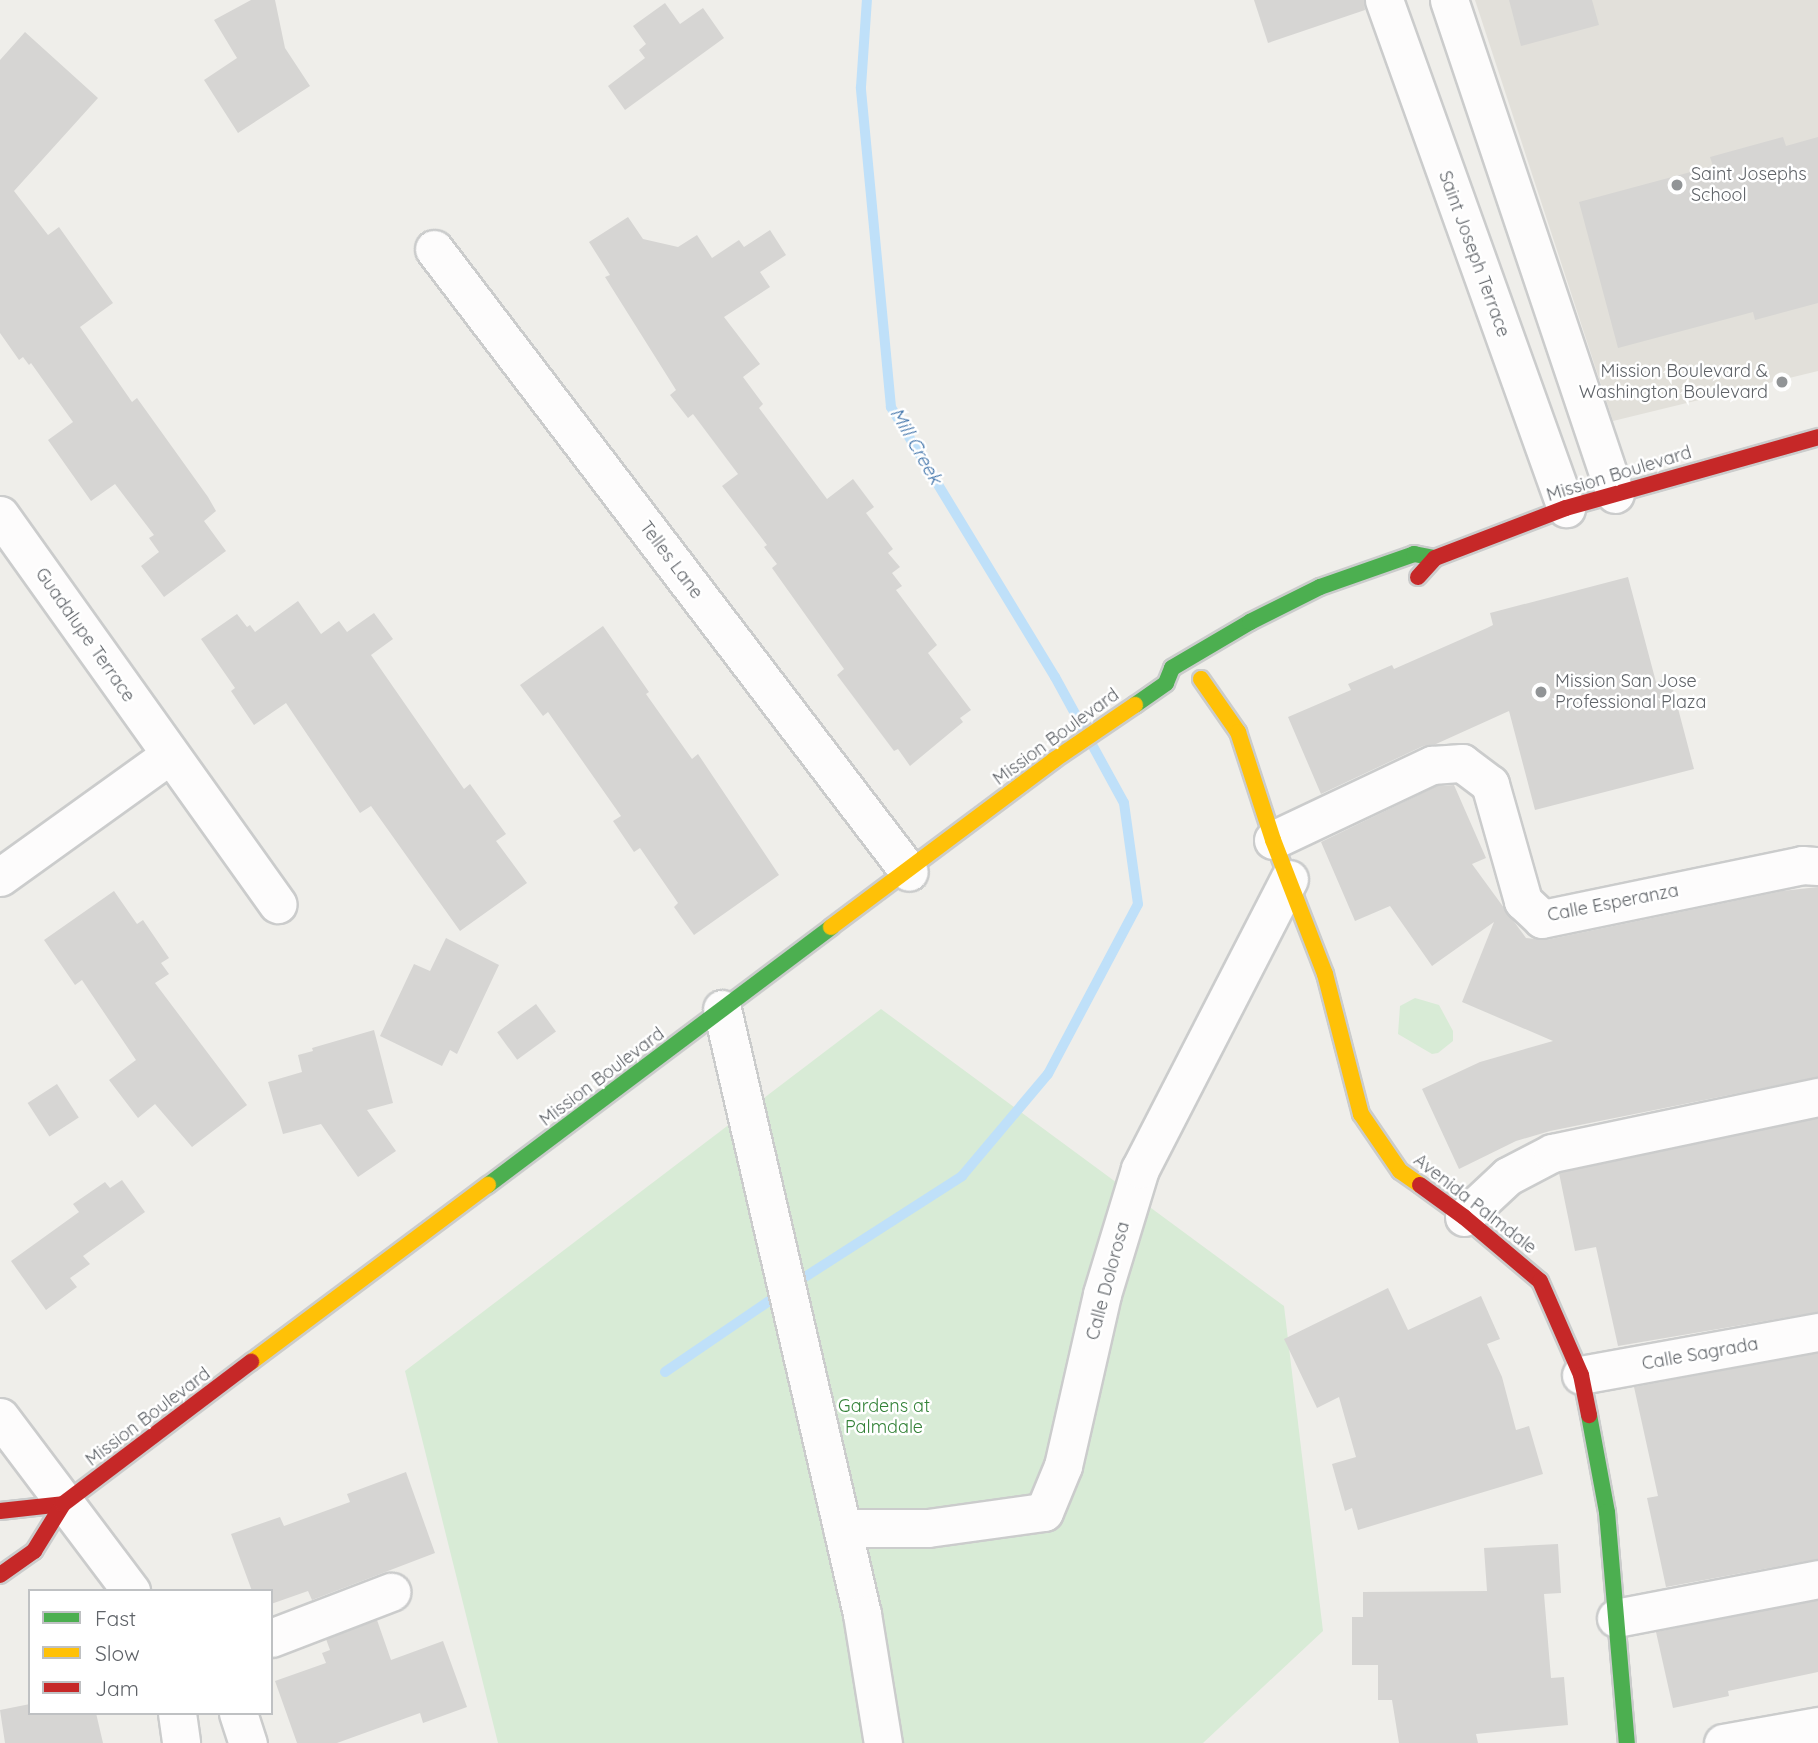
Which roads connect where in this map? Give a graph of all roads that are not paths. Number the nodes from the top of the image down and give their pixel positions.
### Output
1 (1384, 0) edge
2 (1449, 0) edge
3 (434, 249) dead end
4 (1818, 437) edge
5 (1615, 494) junction
6 (1566, 508) junction
7 (0, 515) edge
8 (1435, 558) junction
9 (1403, 583) dead end
10 (1206, 676) joint
11 (1166, 683) junction
12 (170, 755) junction
13 (1273, 840) junction
14 (1818, 866) edge
15 (908, 872) junction
16 (0, 877) edge
17 (1289, 879) junction
18 (277, 904) dead end
19 (722, 1009) junction
20 (1818, 1097) edge
21 (1464, 1217) junction
22 (1818, 1332) edge
23 (1581, 1375) junction
24 (0, 1417) edge
25 (63, 1504) junction
26 (0, 1511) edge
27 (842, 1528) junction
28 (0, 1575) edge
29 (1818, 1579) edge
30 (129, 1589) edge
31 (391, 1592) dead end
32 (1616, 1618) junction
33 (273, 1637) edge
34 (177, 1715) edge
35 (239, 1715) edge
36 (1818, 1726) edge
37 (181, 1743) edge
38 (247, 1743) edge
39 (883, 1743) edge
40 (1627, 1743) edge
41 (1723, 1743) edge

1 - 6 street, Saint Joseph Terrace
2 - 5 street
3 - 15 street, Telles Lane
4 - 5 main road, Mission Boulevard
5 - 6 main road, Mission Boulevard
6 - 8 main road, Mission Boulevard
7 - 12 street, Guadalupe Terrace
8 - 9 main road, Mission Boulevard
8 - 11 main road, Mission Boulevard
10 - 11 main road, Mission Boulevard
10 - 13 main road, Avenida Palmdale
11 - 15 main road, Mission Boulevard
12 - 16 street
12 - 18 street, Guadalupe Terrace
13 - 14 street, Calle Esperanza
13 - 17 main road, Avenida Palmdale
15 - 19 main road, Mission Boulevard
17 - 21 main road, Avenida Palmdale
17 - 27 street, Calle Dolorosa
19 - 25 main road, Mission Boulevard
19 - 27 street
20 - 21 street
21 - 23 main road, Avenida Palmdale
22 - 23 street, Calle Sagrada
23 - 32 main road, Avenida Palmdale
24 - 25 street
25 - 26 main road
25 - 28 main road, Mission Boulevard
25 - 30 street
27 - 39 street
29 - 32 street
31 - 33 street
32 - 40 main road, Avenida Palmdale
34 - 37 street
35 - 38 street
36 - 41 street

